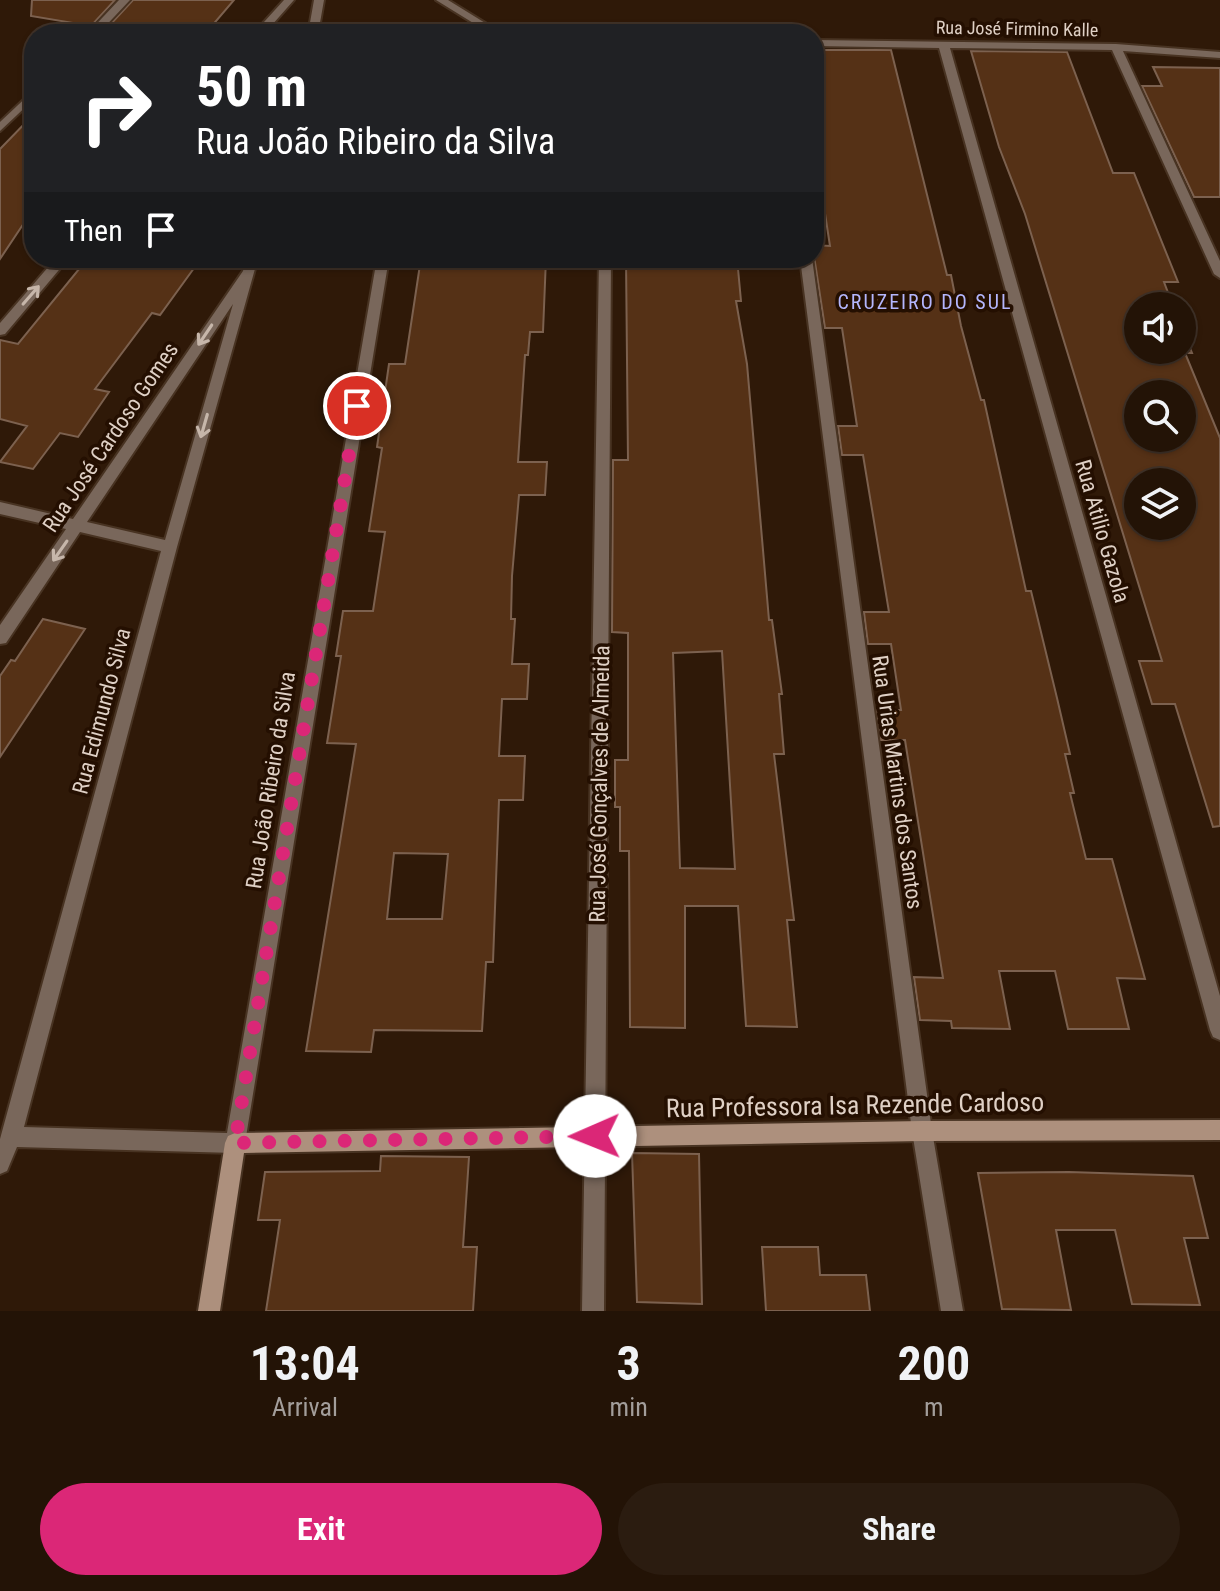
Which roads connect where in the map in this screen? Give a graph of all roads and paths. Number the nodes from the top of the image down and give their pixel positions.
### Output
1 (125, 0) edge
2 (289, 0) edge
3 (319, 0) edge
4 (441, 0) edge
5 (102, 24) edge
6 (267, 24) edge
7 (315, 24) edge
8 (481, 24) edge
9 (824, 43) edge
10 (943, 43) junction
11 (1116, 47) junction
12 (1220, 55) edge
13 (24, 103) edge
14 (0, 128) edge
15 (54, 268) edge
16 (247, 268) edge
17 (249, 268) edge
18 (381, 268) edge
19 (605, 268) edge
20 (807, 268) edge
21 (1220, 274) edge
22 (0, 331) edge
23 (0, 508) edge
24 (77, 527) junction
25 (170, 547) junction
26 (0, 638) edge
27 (1220, 1030) edge
28 (1220, 1130) edge
29 (922, 1131) junction
30 (595, 1136) junction
31 (11, 1137) junction
32 (235, 1143) junction
33 (0, 1164) edge
34 (209, 1311) edge
35 (593, 1311) edge
36 (952, 1311) edge

1 - 5 street
2 - 6 street
3 - 7 street
4 - 8 street
9 - 10 street, Rua José Firmino Kalle
10 - 11 street, Rua José Firmino Kalle
10 - 27 street, Rua Atilio Gazola
11 - 12 street, Rua José Firmino Kalle
11 - 21 street
13 - 14 street
22 -> 15 street
16 -> 24 street, Rua José Cardoso Gomes
17 -> 25 street, Rua Edimundo Silva
18 - 32 street, Rua João Ribeiro da Silva
19 - 30 street, Rua José Gonçalves de Almeida
20 - 29 street, Rua Urias Martins dos Santos
23 - 24 street
24 - 25 street
24 -> 26 street, Rua José Cardoso Gomes
25 - 31 street, Rua Edimundo Silva
28 - 29 street, Rua Professora Isa Rezende Cardoso
29 - 30 street, Rua Professora Isa Rezende Cardoso
29 - 36 street, Rua Urias Martins dos Santos
30 - 32 street, Rua Professora Isa Rezende Cardoso
30 - 35 street, Rua José Gonçalves de Almeida
31 - 32 street, Rua Professora Isa Rezende Cardoso
31 - 33 street, Rua Edimundo Silva
32 - 34 street, Rua João Ribeiro da Silva

